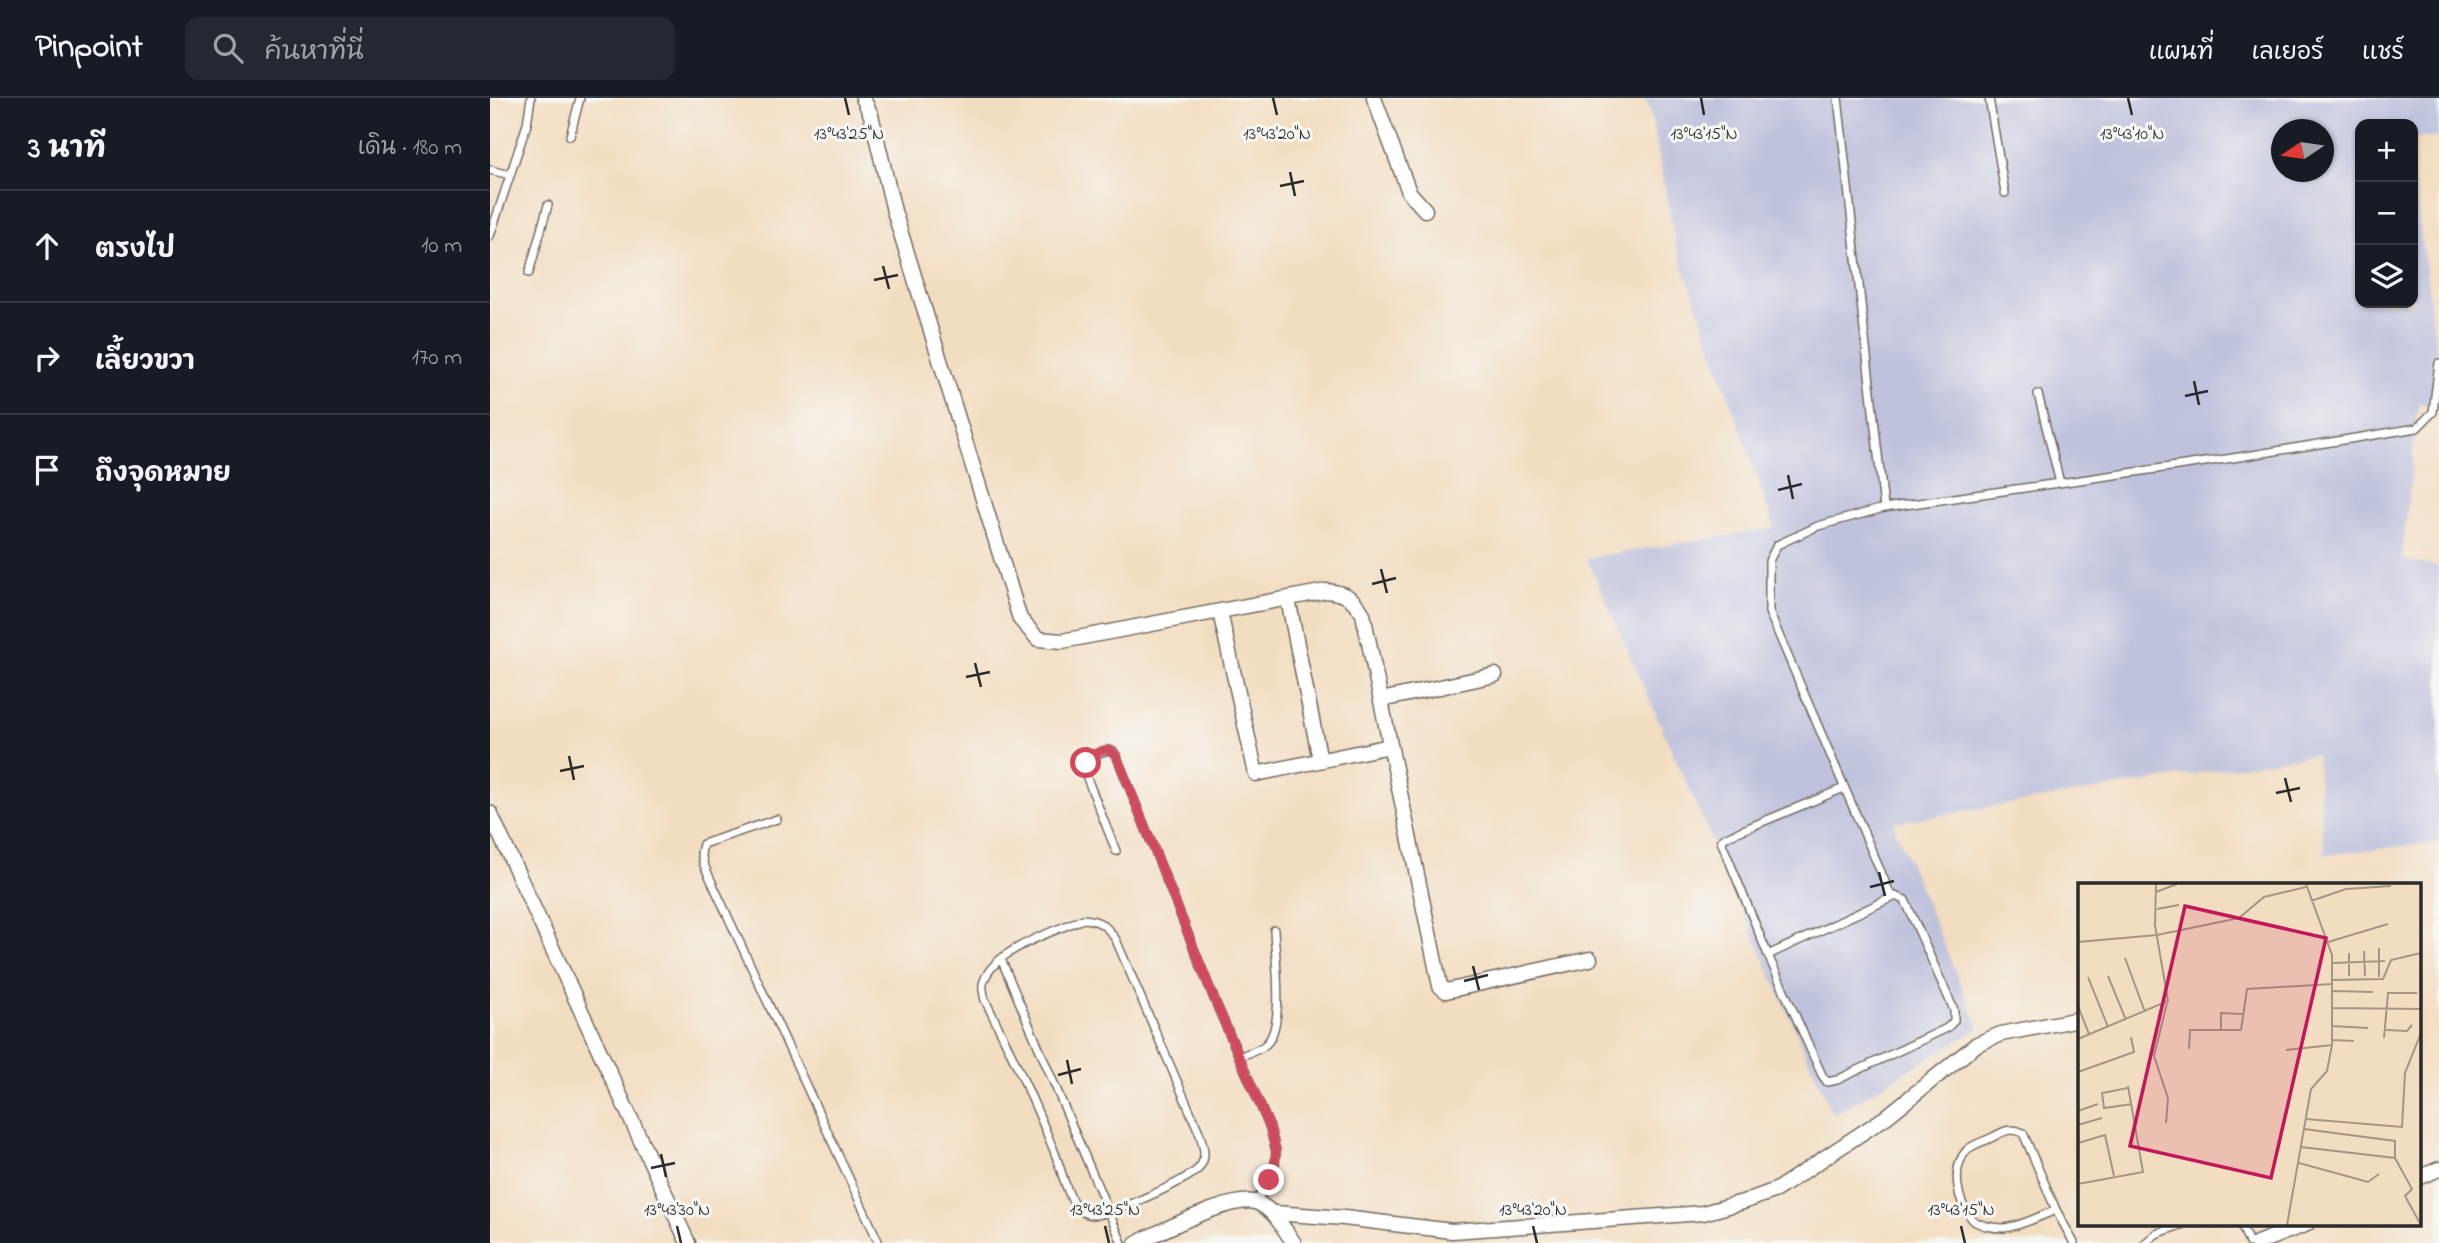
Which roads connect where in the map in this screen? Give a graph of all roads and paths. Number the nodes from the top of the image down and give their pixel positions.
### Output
1 (531, 98) edge
2 (580, 98) edge
3 (863, 98) edge
4 (873, 98) edge
5 (1374, 98) edge
6 (1838, 98) edge
7 (1989, 98) edge
8 (872, 115) junction
9 (570, 136) dead end
10 (490, 170) edge
11 (510, 176) junction
12 (2005, 193) dead end
13 (548, 205) dead end
14 (1425, 210) dead end
15 (490, 236) edge
16 (529, 273) dead end
17 (2439, 363) edge
18 (2038, 394) dead end
19 (2060, 483) junction
20 (1884, 508) junction
21 (1288, 599) junction
22 (1220, 612) junction
23 (1495, 675) dead end
24 (1381, 701) junction
25 (1391, 746) junction
26 (1320, 761) junction
27 (1844, 788) junction
28 (490, 813) edge
29 (777, 819) dead end
30 (1116, 851) dead end
31 (1892, 898) junction
32 (1274, 930) dead end
33 (1768, 955) junction
34 (1001, 959) junction
35 (1590, 959) dead end
36 (2078, 1019) edge
37 (1239, 1057) junction
38 (2439, 1169) edge
39 (2422, 1176) edge
40 (1256, 1202) junction
41 (2056, 1210) junction
42 (1110, 1213) junction
43 (1273, 1213) junction
44 (2178, 1226) edge
45 (2242, 1226) edge
46 (2302, 1226) edge
47 (688, 1243) edge
48 (879, 1243) edge
49 (1122, 1243) edge
50 (1136, 1243) edge
51 (1294, 1243) edge
52 (2074, 1243) edge
53 (2145, 1243) edge
54 (2249, 1243) edge
55 (2257, 1243) edge

1 - 11 lane
2 - 9 lane
3 - 8 street
4 - 8 street
5 - 14 street
6 - 20 lane
7 - 12 lane
8 - 22 street
10 - 11 lane
11 - 15 lane
13 - 16 lane
17 - 19 lane
18 - 19 lane
19 - 20 lane
20 - 27 lane
21 - 22 street
21 - 24 street
21 - 26 street
22 - 26 street
23 - 24 street
24 - 25 street
25 - 26 street
25 - 35 street
27 - 31 lane
27 - 33 lane
28 - 47 street
29 - 48 lane
30 - 37 lane
31 - 33 lane
31 - 33 lane
32 - 37 lane
34 - 42 lane
34 - 42 lane
34 - 42 lane
36 - 43 street
37 - 40 lane
38 - 39 street
40 - 43 street
40 - 50 street
41 - 41 lane
41 - 52 lane
42 - 49 lane
43 - 51 street
44 - 53 lane
45 - 54 lane
46 - 55 street

